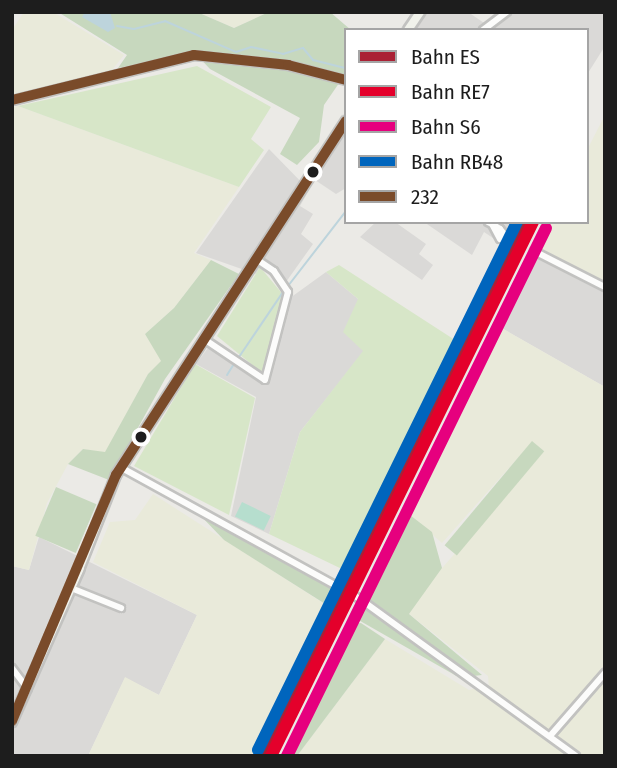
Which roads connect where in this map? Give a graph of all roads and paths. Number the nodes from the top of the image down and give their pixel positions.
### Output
1 (420, 12) edge
2 (507, 12) edge
3 (409, 28) edge
4 (486, 28) edge
5 (344, 79) edge
6 (12, 100) edge
7 (344, 124) edge
8 (534, 251) dead end
9 (256, 259) junction
10 (605, 286) edge
11 (204, 339) junction
12 (122, 468) junction
13 (71, 588) junction
14 (121, 608) dead end
15 (12, 668) edge
16 (605, 673) edge
17 (28, 689) junction
18 (12, 722) edge
19 (550, 736) junction
20 (576, 756) edge

1 - 3 main road
2 - 4 street
5 - 6 street
7 - 9 main road
8 - 10 street
9 - 11 main road
9 - 11 street
11 - 12 main road
12 - 13 main road
12 - 19 street
13 - 14 street
13 - 17 main road
15 - 17 street
16 - 19 street
17 - 18 main road
19 - 20 street

